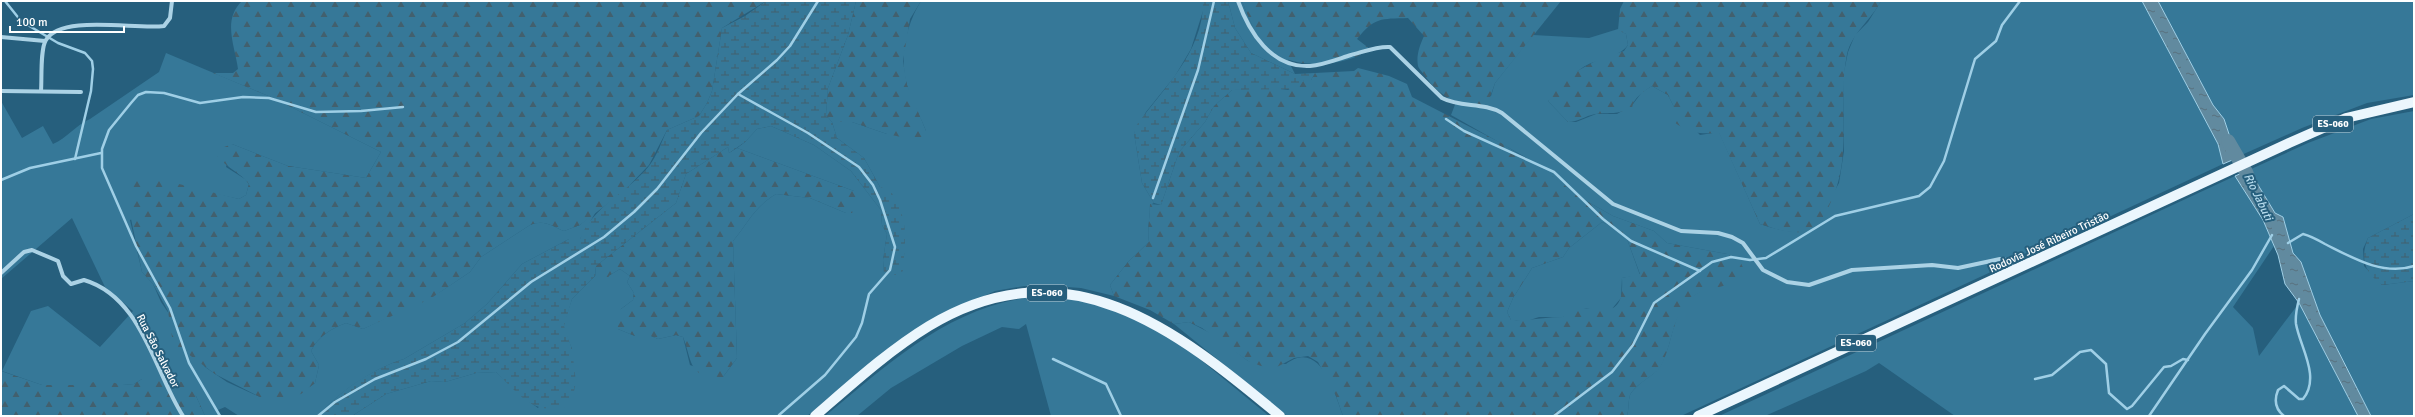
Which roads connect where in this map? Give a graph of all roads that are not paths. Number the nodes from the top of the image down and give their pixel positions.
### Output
1 (172, 1) edge
2 (1238, 1) edge
3 (1, 37) edge
4 (45, 41) junction
5 (1, 91) edge
6 (41, 92) junction
7 (81, 92) dead end
8 (2414, 102) edge
9 (2015, 271) junction
10 (1, 273) edge
11 (183, 416) edge
12 (815, 416) edge
13 (1280, 416) edge
14 (1698, 416) edge

1 - 4 street
2 - 9 street
3 - 4 street
4 - 6 street
5 - 6 street
6 - 7 street
8 - 9 main road, Rodovia José Ribeiro Tristão / ES-060
9 - 14 main road, Rodovia José Ribeiro Tristão / ES-060
10 - 11 street, Rua São Salvador
12 - 13 main road, ES-060

